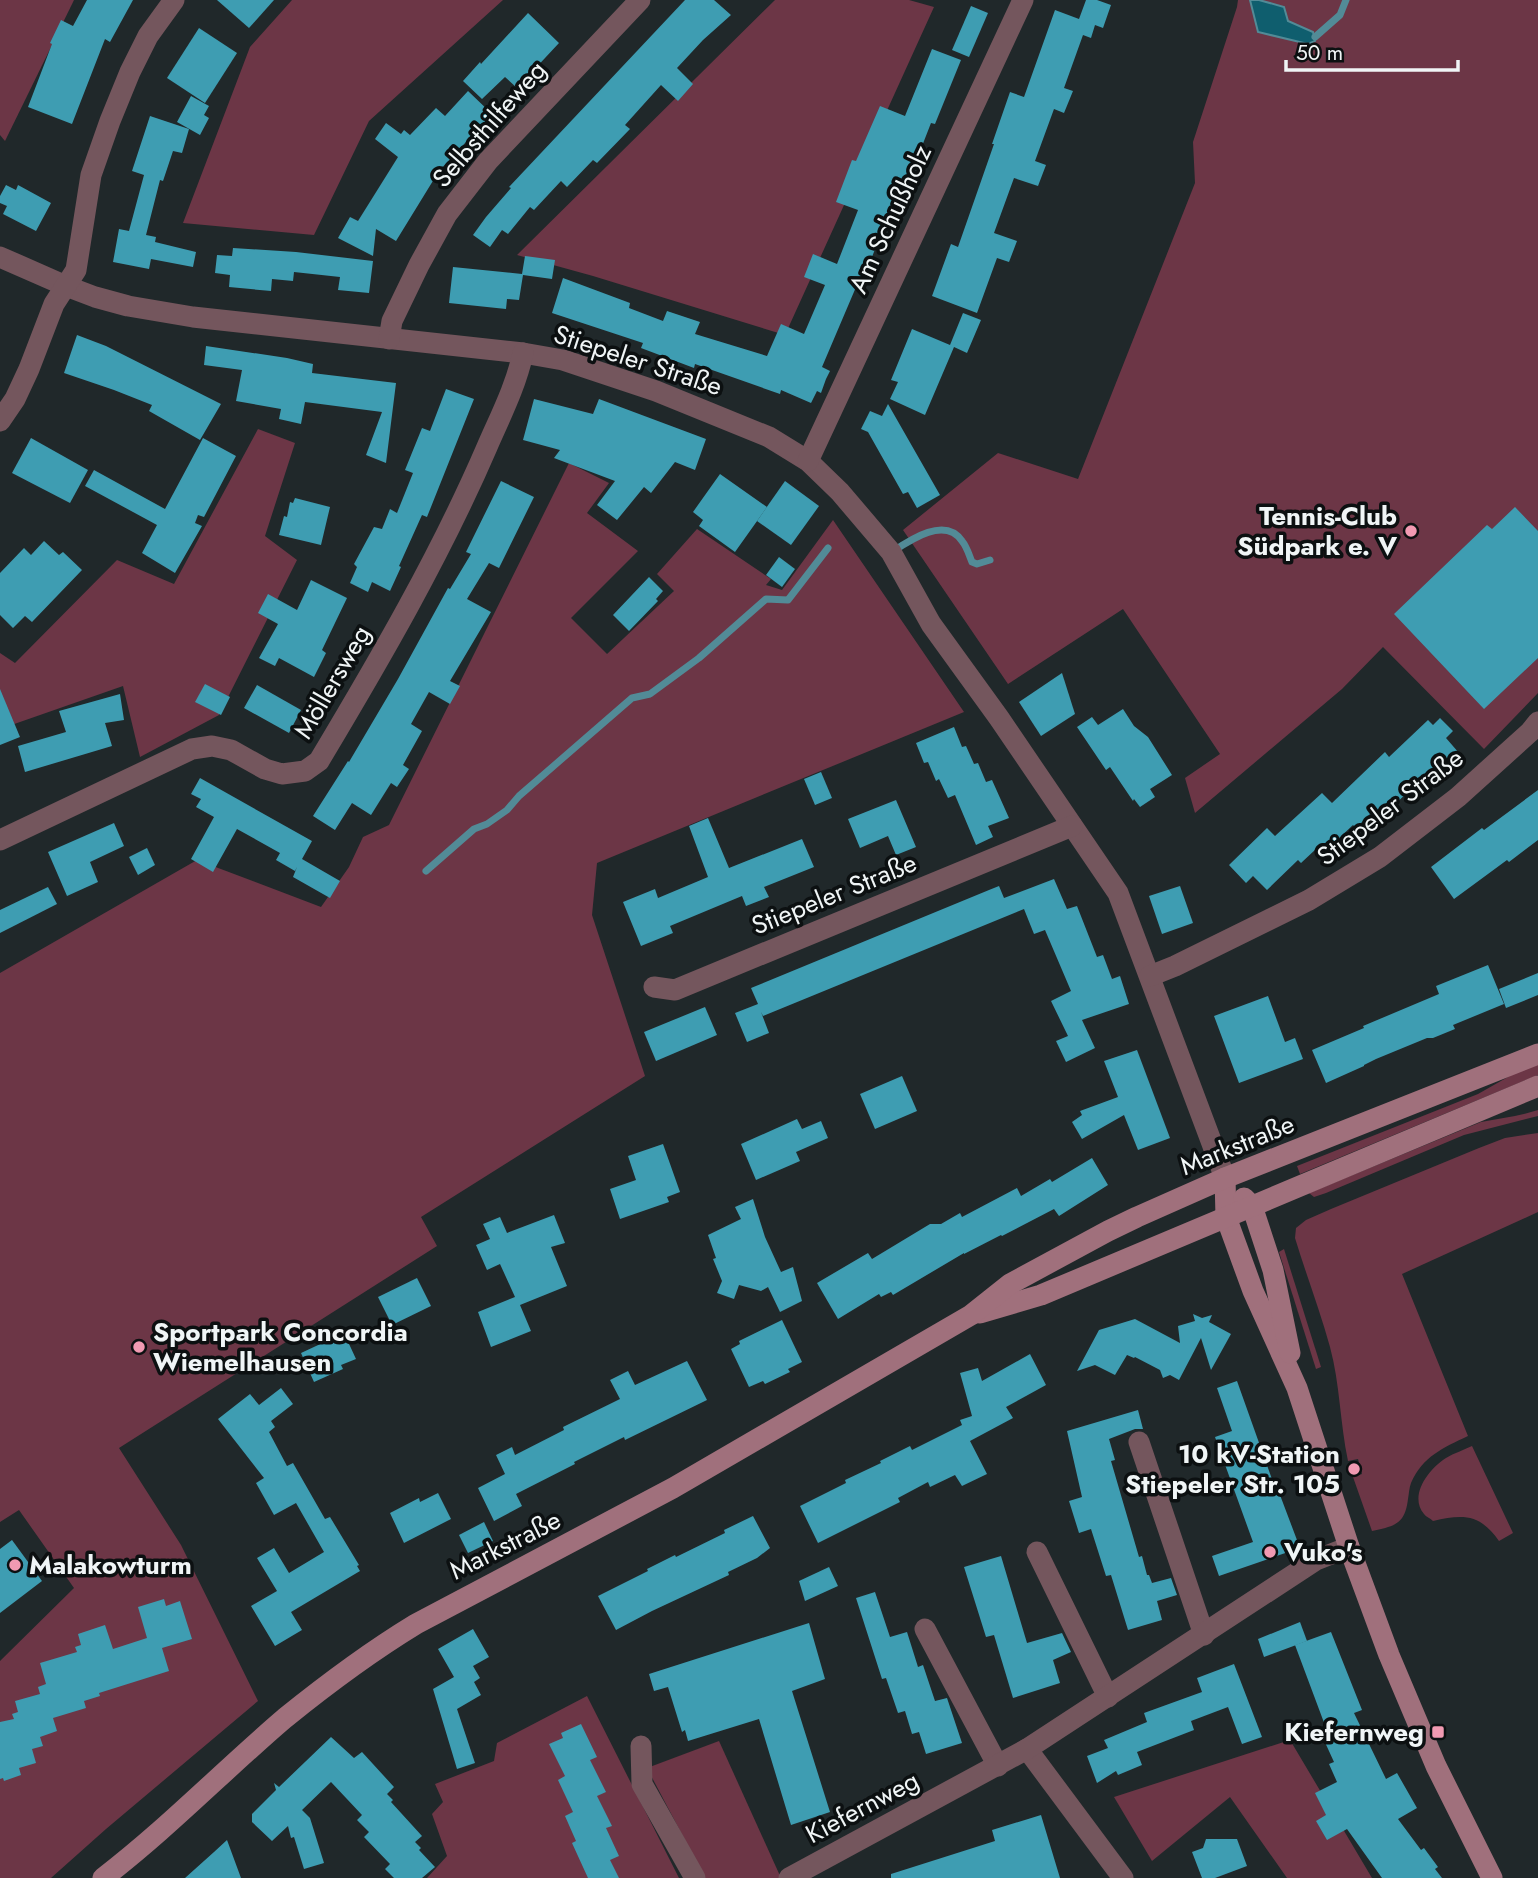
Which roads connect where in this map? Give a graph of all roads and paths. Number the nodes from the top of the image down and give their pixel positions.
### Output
1 (174, 0) edge
2 (640, 0) edge
3 (1023, 0) edge
4 (0, 257) edge
5 (66, 286) junction
6 (389, 339) junction
7 (523, 354) junction
8 (0, 421) edge
9 (808, 461) junction
10 (1538, 722) edge
11 (1072, 826) junction
12 (0, 840) edge
13 (1150, 976) junction
14 (654, 987) dead end
15 (1538, 1054) edge
16 (1538, 1086) edge
17 (1226, 1178) junction
18 (1252, 1206) junction
19 (1226, 1217) junction
20 (971, 1315) junction
21 (1297, 1388) junction
22 (1139, 1442) dead end
23 (1349, 1547) junction
24 (1037, 1552) dead end
25 (925, 1629) dead end
26 (1204, 1635) junction
27 (1108, 1697) junction
28 (640, 1746) dead end
29 (1027, 1749) junction
30 (998, 1766) junction
31 (103, 1878) edge
32 (695, 1878) edge
33 (789, 1878) edge
34 (1123, 1878) edge
35 (1492, 1878) edge

1 - 5 street
2 - 6 street, Selbsthilfeweg
3 - 9 street, Am Schußholz
4 - 5 street, Stiepeler Straße
5 - 6 street, Stiepeler Straße
5 - 8 street
6 - 7 street, Stiepeler Straße
7 - 9 street, Stiepeler Straße
7 - 12 street, Möllersweg
9 - 11 street, Stiepeler Straße
10 - 13 street, Stiepeler Straße
11 - 13 street, Stiepeler Straße
11 - 14 street, Stiepeler Straße
13 - 17 street, Stiepeler Straße
15 - 17 main road, Markstraße
16 - 18 main road, Markstraße
17 - 18 main road, Stiepeler Straße
17 - 19 main road, Stiepeler Straße
17 - 20 main road, Markstraße
18 - 19 main road, Markstraße
18 - 21 main road, Stiepeler Straße
19 - 20 main road, Markstraße
19 - 21 main road, Stiepeler Straße
20 - 31 main road, Markstraße
21 - 23 main road, Stiepeler Straße
22 - 26 street
23 - 26 street, Kiefernweg
23 - 35 main road, Stiepeler Straße
24 - 27 street
25 - 30 street
26 - 27 street, Kiefernweg
27 - 29 street, Kiefernweg
28 - 32 street
29 - 30 street, Kiefernweg
29 - 34 street
30 - 33 street, Kiefernweg

